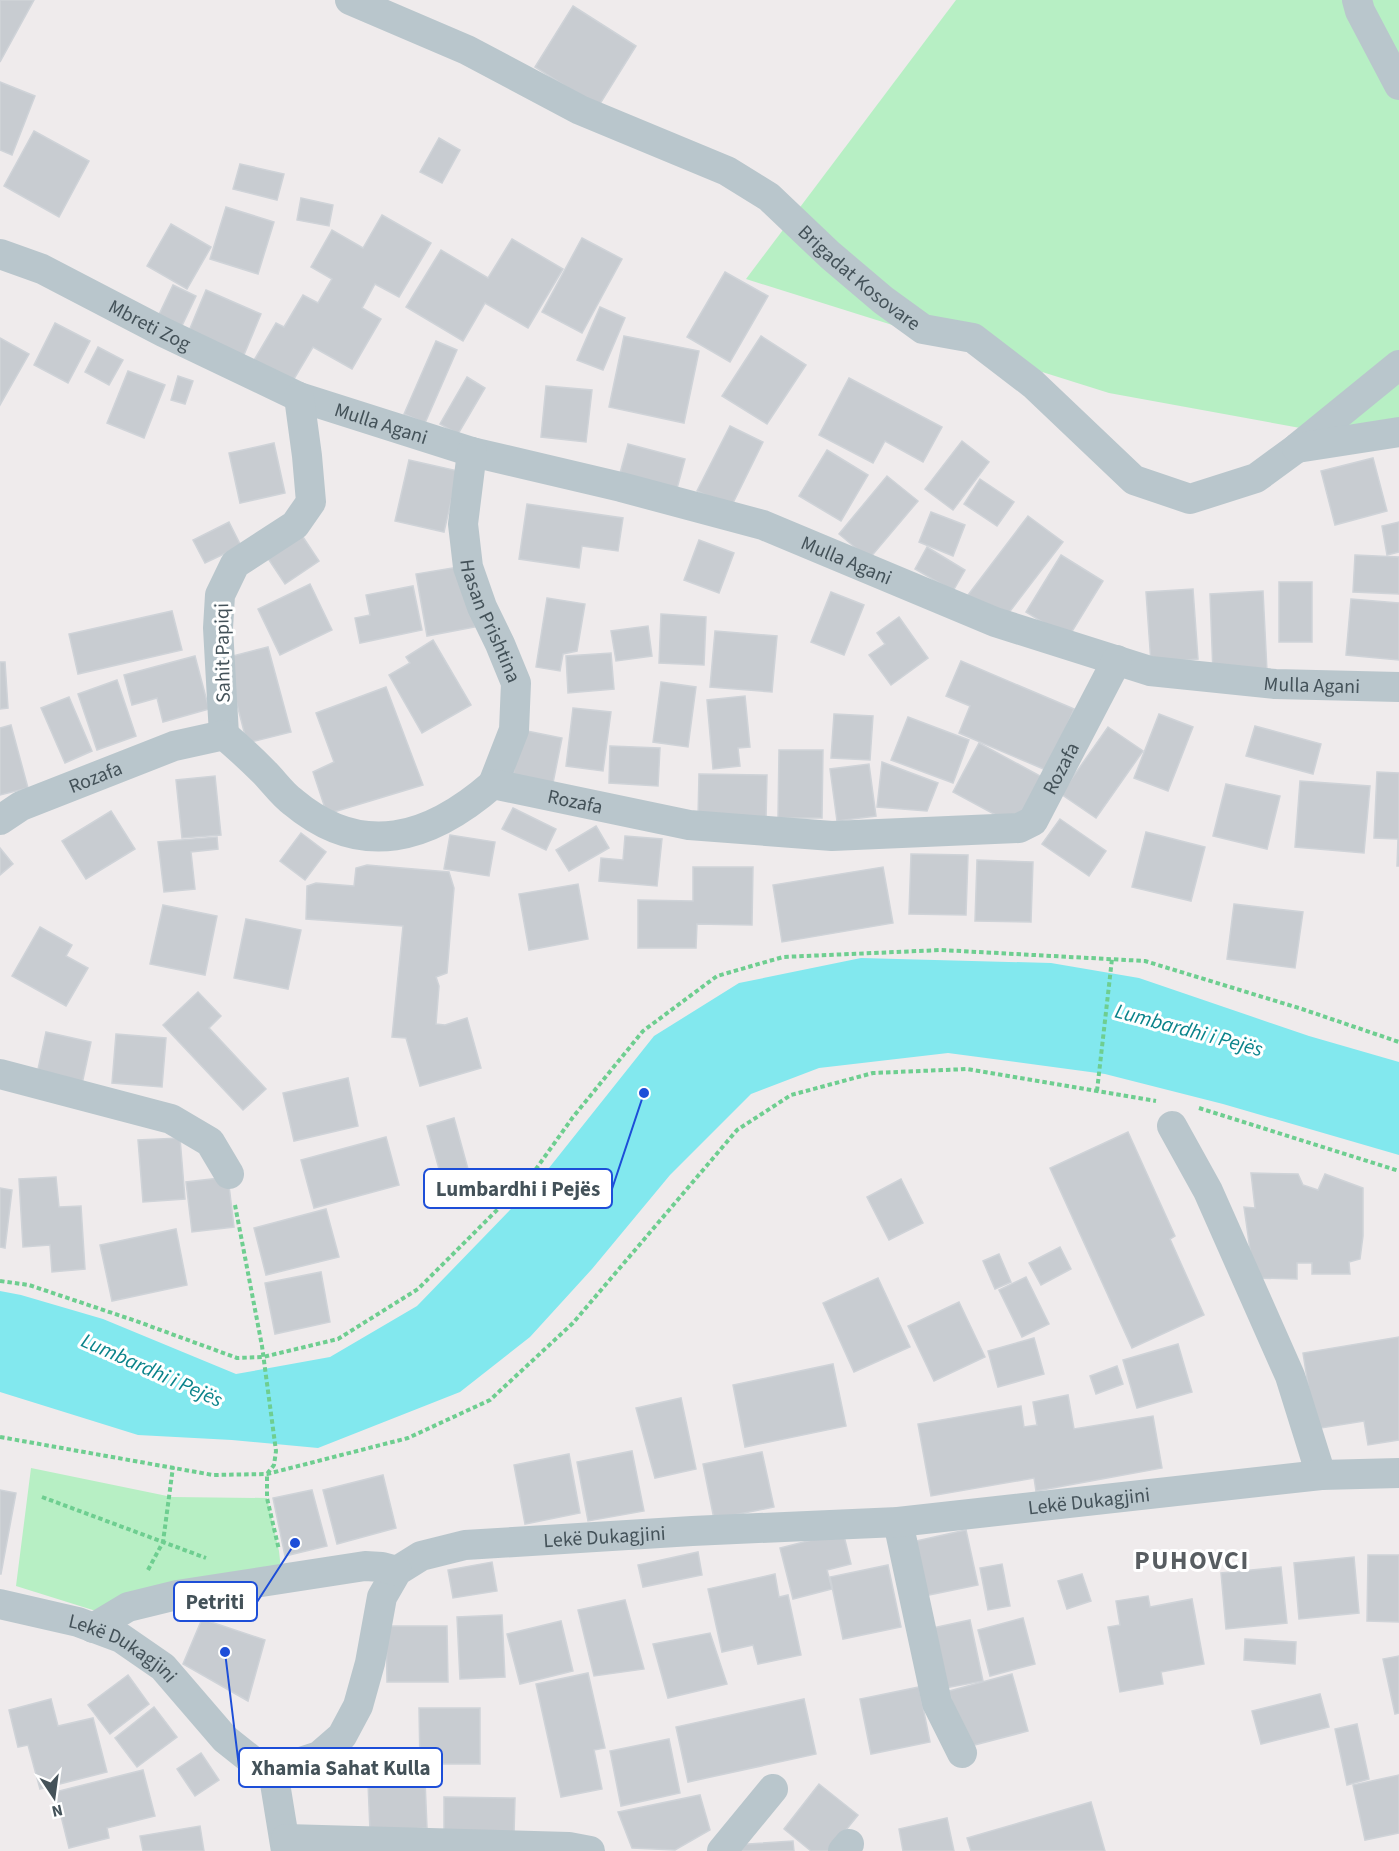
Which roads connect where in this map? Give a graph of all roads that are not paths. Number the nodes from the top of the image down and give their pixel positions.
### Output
1 (351, 0) edge
2 (1357, 0) edge
3 (1399, 85) edge
4 (0, 254) edge
5 (1399, 365) edge
6 (299, 397) junction
7 (1399, 432) edge
8 (1297, 448) junction
9 (472, 452) junction
10 (1117, 660) junction
11 (1399, 687) edge
12 (224, 735) junction
13 (493, 784) junction
14 (0, 820) edge
15 (0, 1074) edge
16 (1175, 1112) road end
17 (229, 1174) road end
18 (1399, 1473) edge
19 (1321, 1475) junction
20 (898, 1522) junction
21 (397, 1571) junction
22 (0, 1604) edge
23 (93, 1628) junction
24 (962, 1753) dead end
25 (273, 1771) junction
26 (773, 1789) dead end
27 (286, 1845) edge
28 (590, 1851) edge
29 (722, 1851) edge

1 - 8 street, Brigadat Kosovare
2 - 3 street
4 - 6 street, Mbreti Zog
5 - 8 street, Brigadat Kosovare
6 - 9 street, Mulla Agani
6 - 12 street, Sahit Papiqi
7 - 8 street
9 - 10 street, Mulla Agani
9 - 13 street, Hasan Prishtina
10 - 11 street, Mulla Agani
10 - 13 street, Rozafa
12 - 13 street
12 - 14 street, Rozafa
15 - 17 street
16 - 19 street
18 - 19 street, Lekë Dukagjini
19 - 20 street, Lekë Dukagjini
20 - 21 street, Lekë Dukagjini
20 - 24 street
21 - 23 street
21 - 25 street, Lekë Dukagjini
22 - 23 street, Lekë Dukagjini
23 - 25 street, Lekë Dukagjini
25 - 27 street
26 - 29 street
27 - 28 street

